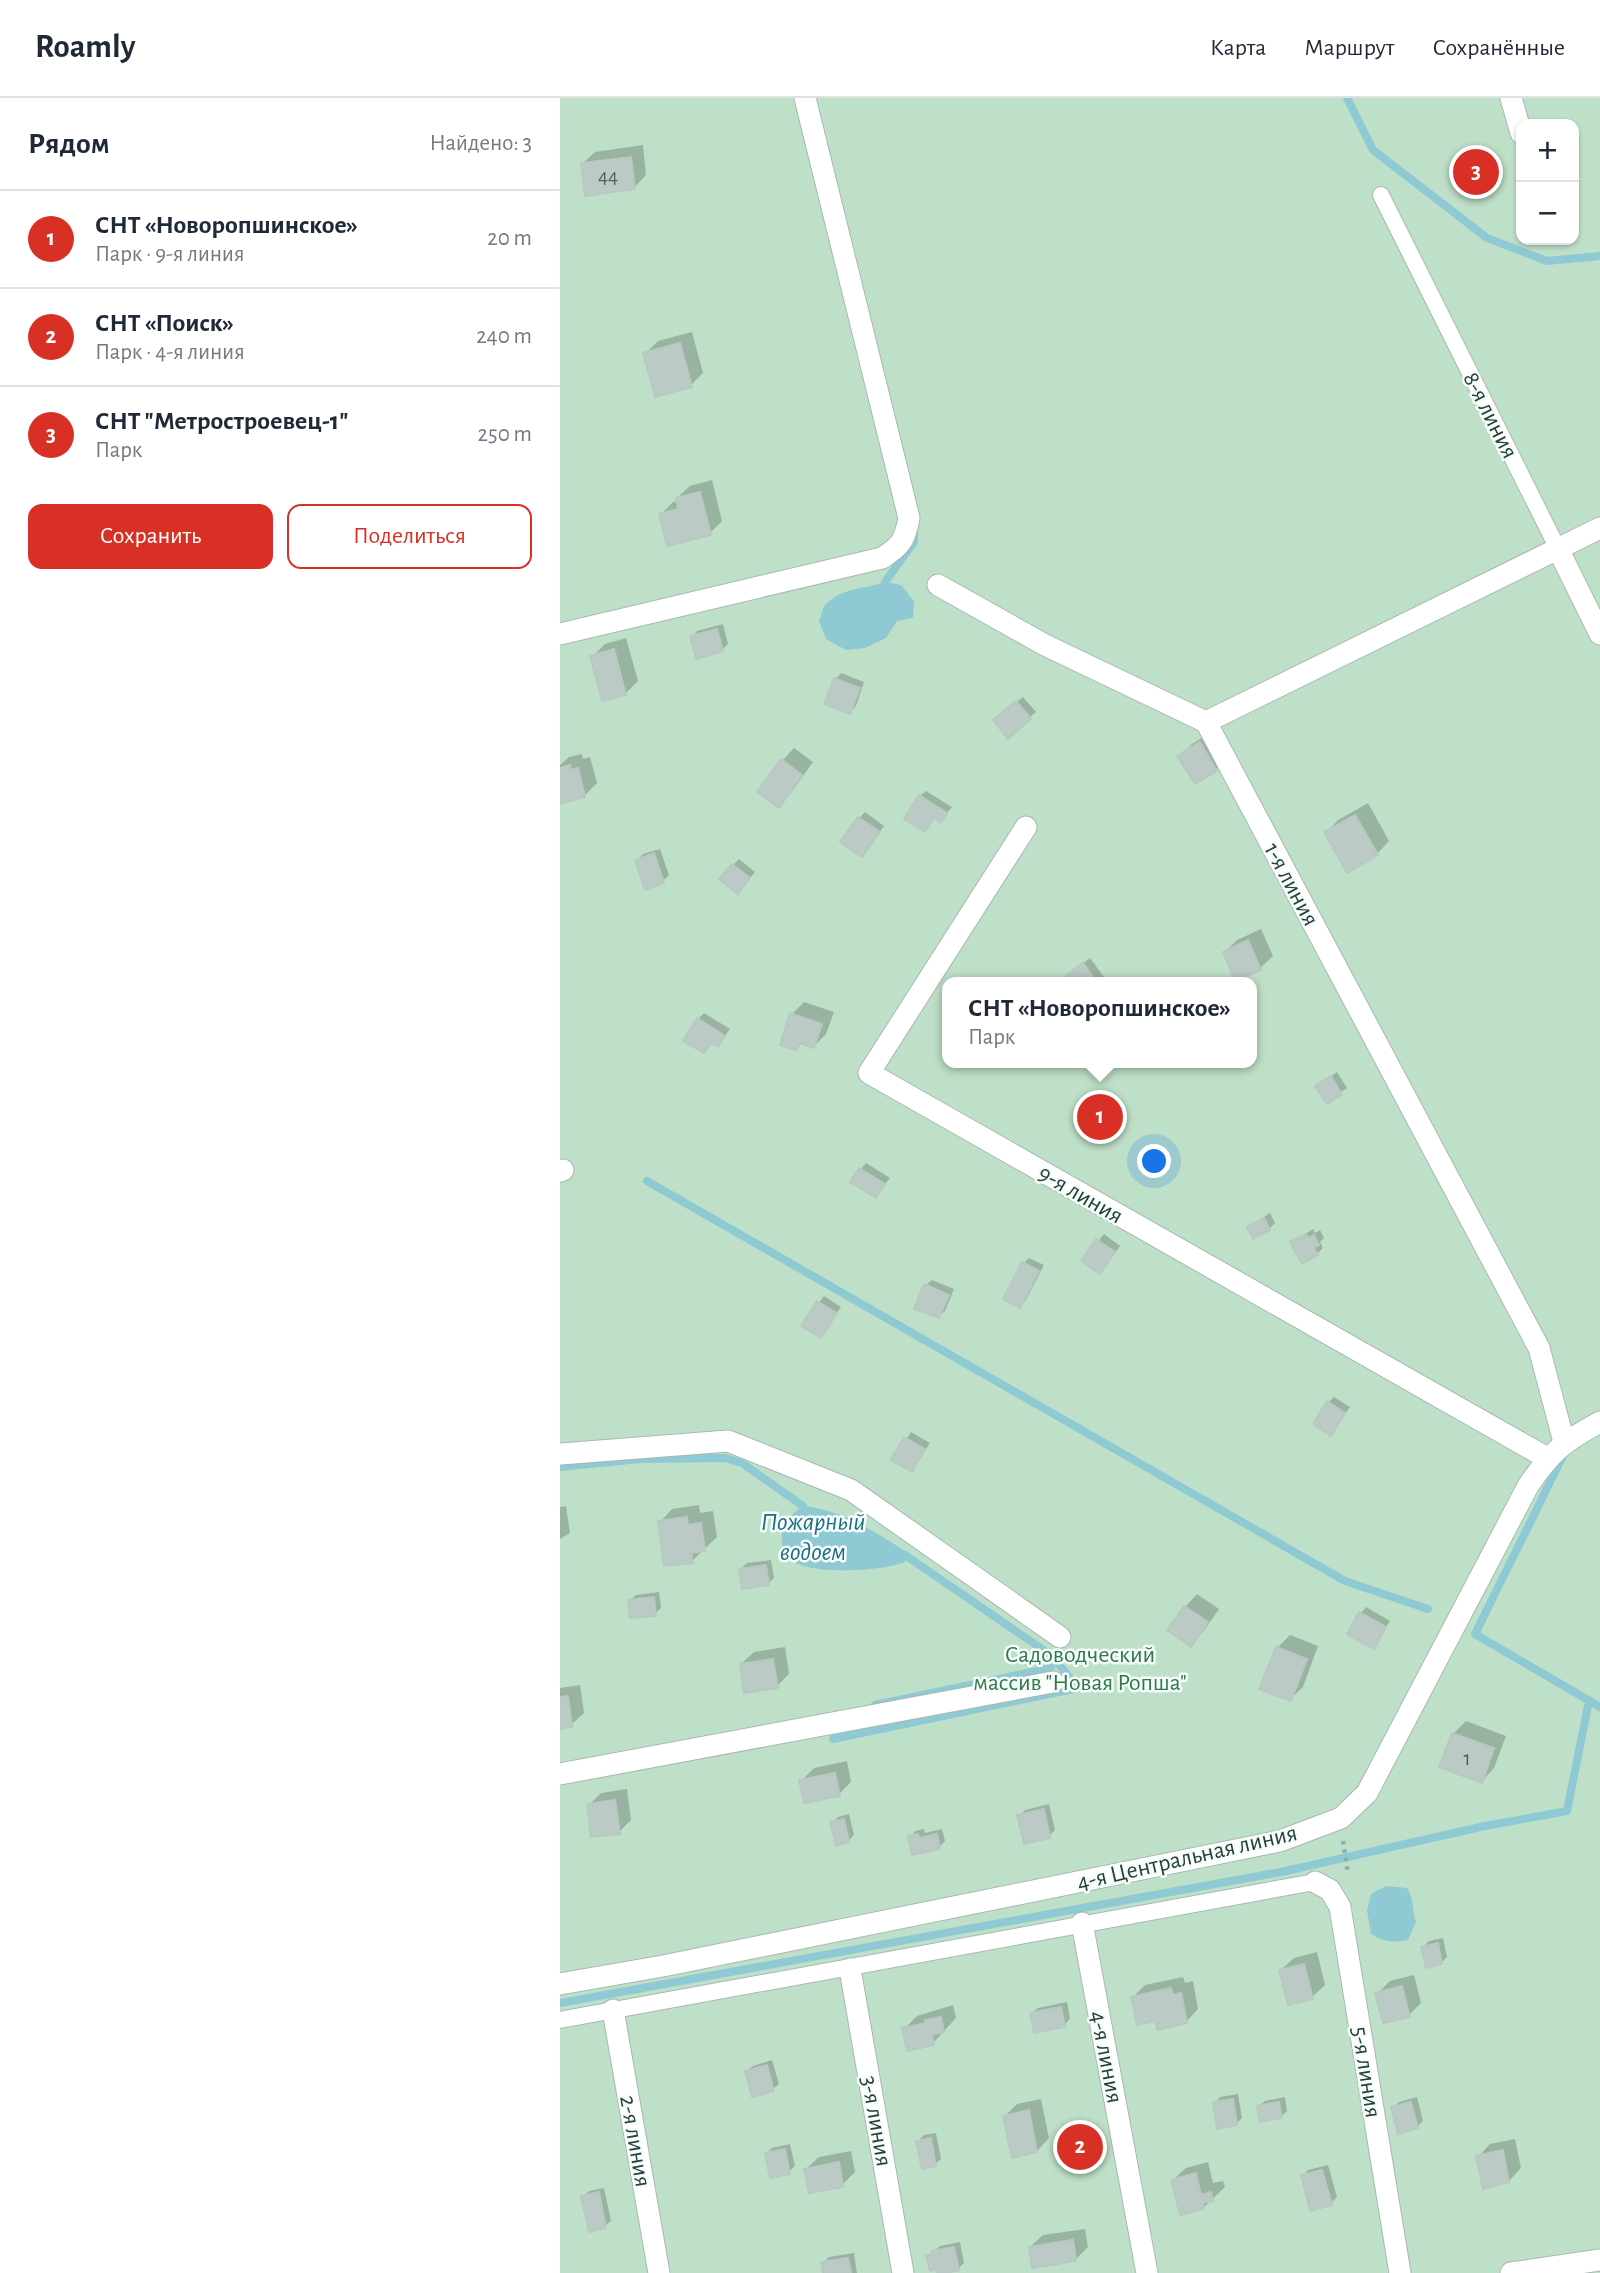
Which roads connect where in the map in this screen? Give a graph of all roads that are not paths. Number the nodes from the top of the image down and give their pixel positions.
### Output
1 (805, 98) edge
2 (1511, 98) edge
3 (1517, 119) edge
4 (1381, 195) dead end
5 (1600, 528) edge
6 (1558, 549) junction
7 (939, 585) dead end
8 (560, 634) edge
9 (1600, 634) edge
10 (1206, 722) junction
11 (1026, 827) dead end
12 (1600, 1422) edge
13 (1572, 1437) junction
14 (1600, 1443) edge
15 (560, 1454) edge
16 (1547, 1458) junction
17 (1060, 1637) dead end
18 (1052, 1682) dead end
19 (560, 1774) edge
20 (1315, 1882) joint
21 (1082, 1923) junction
22 (850, 1969) junction
23 (560, 1984) edge
24 (613, 2010) junction
25 (560, 2021) edge
26 (1600, 2260) edge
27 (659, 2273) edge
28 (903, 2273) edge
29 (1147, 2273) edge
30 (1400, 2273) edge
31 (1511, 2273) edge

1 - 8 street
2 - 3 street
4 - 6 lane, 8-я линия
5 - 6 street
6 - 9 street, 8-я линия
6 - 10 street
7 - 10 street
10 - 13 street, 1-я линия
11 - 16 street, 9-я линия
12 - 13 street, 4-я Центральная линия
13 - 14 street
13 - 16 street, 4-я Центральная линия
15 - 17 street
16 - 23 street, 4-я Центральная линия
18 - 19 street
20 - 21 lane
20 - 30 street, 5-я линия
21 - 22 lane
21 - 29 street, 4-я линия
22 - 24 lane
22 - 28 street, 3-я линия
24 - 25 lane
24 - 27 street, 2-я линия
26 - 31 street

